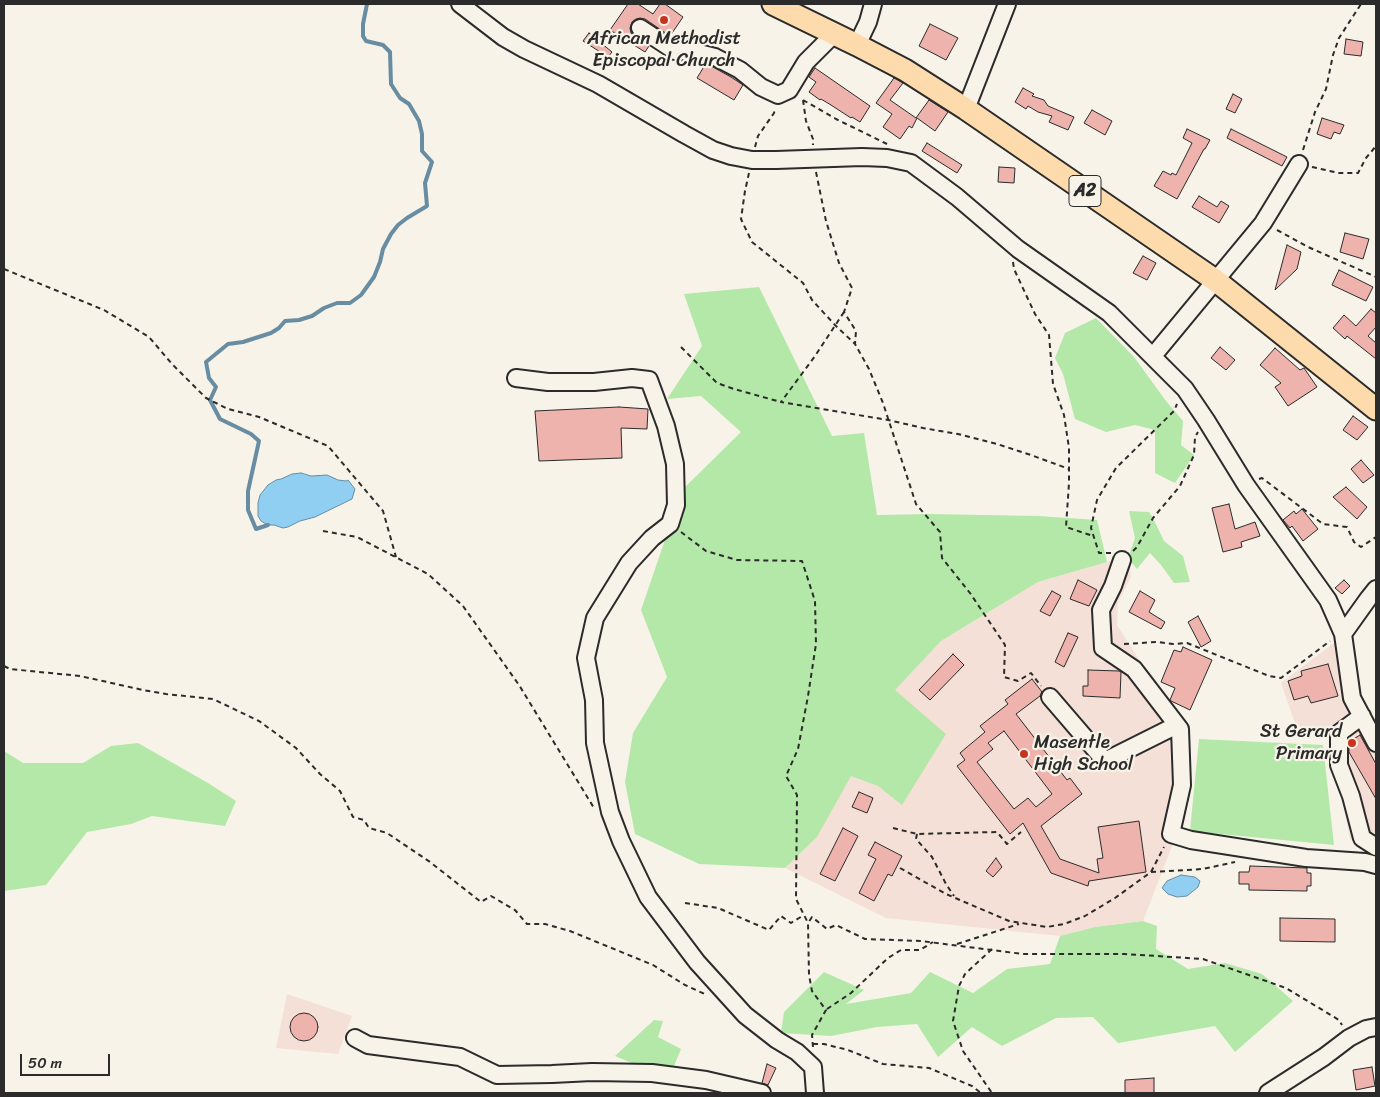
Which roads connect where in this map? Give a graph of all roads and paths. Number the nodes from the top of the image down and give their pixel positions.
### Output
1 (460, 4) edge
2 (773, 4) edge
3 (873, 4) edge
4 (1007, 4) edge
5 (1361, 4) edge
6 (640, 28) dead end
7 (834, 34) junction
8 (857, 45) junction
9 (789, 90) junction
10 (966, 109) junction
11 (892, 146) dead end
12 (1376, 146) edge
13 (1299, 164) junction
14 (741, 219) dead end
15 (826, 221) dead end
16 (1264, 222) junction
17 (1010, 242) junction
18 (4, 269) edge
19 (1376, 277) edge
20 (1215, 280) junction
21 (844, 312) junction
22 (835, 325) junction
23 (855, 344) junction
24 (681, 347) dead end
25 (1153, 356) junction
26 (516, 378) dead end
27 (1186, 389) junction
28 (781, 402) junction
29 (1376, 409) edge
30 (888, 420) junction
31 (1206, 420) junction
32 (1069, 469) junction
33 (1246, 485) junction
34 (670, 524) junction
35 (323, 531) dead end
36 (1093, 536) junction
37 (1376, 537) edge
38 (396, 557) junction
39 (1122, 560) junction
40 (1376, 589) edge
41 (1343, 633) junction
42 (1102, 648) junction
43 (4, 666) edge
44 (1050, 697) joint
45 (1362, 716) junction
46 (1177, 725) junction
47 (1376, 743) edge
48 (595, 810) dead end
49 (893, 828) dead end
50 (1021, 832) dead end
51 (917, 834) junction
52 (1171, 834) junction
53 (1376, 846) edge
54 (1238, 861) dead end
55 (1376, 865) edge
56 (900, 868) dead end
57 (1151, 872) junction
58 (956, 898) junction
59 (686, 903) dead end
60 (804, 915) junction
61 (808, 923) junction
62 (1022, 923) junction
63 (934, 942) junction
64 (956, 945) junction
65 (992, 950) junction
66 (714, 1000) dead end
67 (826, 1010) junction
68 (1376, 1027) edge
69 (355, 1038) dead end
70 (1349, 1038) junction
71 (813, 1044) junction
72 (813, 1050) dead end
73 (762, 1093) edge
74 (815, 1093) edge
75 (981, 1093) edge
76 (992, 1093) edge
77 (1268, 1093) edge

1 - 17 street
2 - 7 main road, A2
3 - 8 street
4 - 10 street
5 - 13 path
6 - 9 street
7 - 8 main road, A2
7 - 9 street
8 - 10 main road, A2
9 - 11 path
10 - 20 main road, A2
12 - 13 path
13 - 16 street
14 - 22 path
15 - 21 path
16 - 19 path
16 - 20 street
17 - 25 street
17 - 32 path
18 - 38 path
20 - 25 street
20 - 29 main road, A2
21 - 22 path
21 - 23 path
22 - 23 path
22 - 28 path
23 - 30 path
24 - 28 path
25 - 27 street
26 - 34 street
27 - 31 street
27 - 36 path
28 - 30 path
30 - 32 path
30 - 44 path
31 - 33 street
31 - 39 path
32 - 36 path
33 - 37 path
33 - 41 street
34 - 60 path
34 - 74 street
35 - 38 path
36 - 39 path
38 - 48 path
39 - 42 street
40 - 41 street
41 - 42 path
41 - 45 street
42 - 46 street
43 - 66 path
44 - 46 street
45 - 47 street
45 - 53 street
46 - 52 street
49 - 51 path
50 - 51 path
51 - 58 path
52 - 55 street
52 - 57 path
54 - 57 path
56 - 58 path
57 - 62 path
58 - 62 path
59 - 60 path
60 - 61 path
61 - 63 path
61 - 67 path
62 - 64 path
63 - 64 path
63 - 67 path
64 - 65 path
65 - 70 path
65 - 76 path
67 - 71 path
68 - 70 street
69 - 73 street
70 - 77 street
71 - 72 path
71 - 75 path

